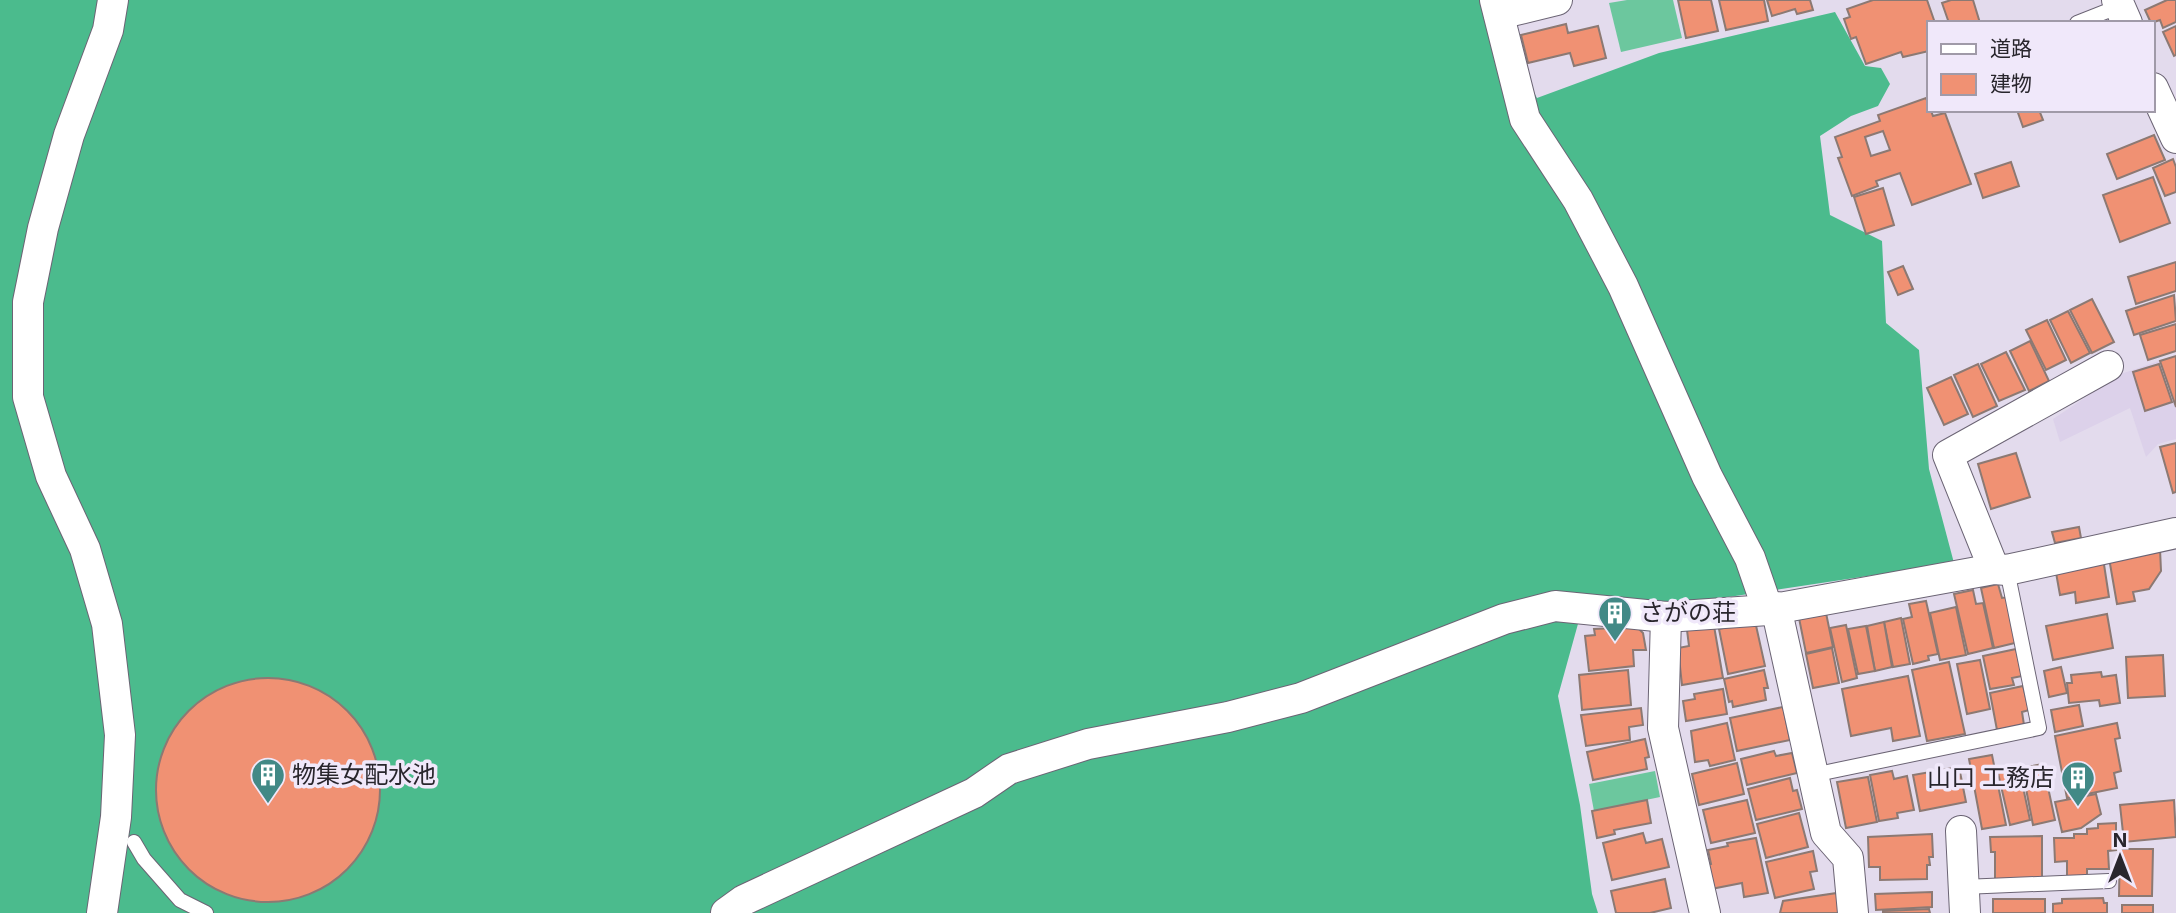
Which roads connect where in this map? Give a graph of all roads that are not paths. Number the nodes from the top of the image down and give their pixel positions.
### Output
1 (113, 0) edge
2 (1557, 0) edge
3 (1497, 7) edge
4 (2121, 10) edge
5 (2084, 21) edge
6 (2155, 92) edge
7 (2176, 138) edge
8 (2108, 366) dead end
9 (2176, 533) edge
10 (2000, 570) junction
11 (1772, 608) junction
12 (1666, 617) junction
13 (1813, 775) junction
14 (116, 817) junction
15 (1961, 831) dead end
16 (134, 842) joint
17 (2109, 881) dead end
18 (1964, 900) edge
19 (102, 913) edge
20 (206, 913) edge
21 (726, 913) edge
22 (1705, 913) edge
23 (1853, 913) edge

1 - 14 street
2 - 3 street
3 - 11 street
4 - 5 lane
6 - 7 street
8 - 10 street
9 - 10 street
10 - 11 street
10 - 13 lane
11 - 12 street
11 - 13 street
12 - 21 street
12 - 22 street
13 - 23 street
14 - 16 street
14 - 19 street
15 - 18 street
16 - 20 lane
17 - 18 lane

